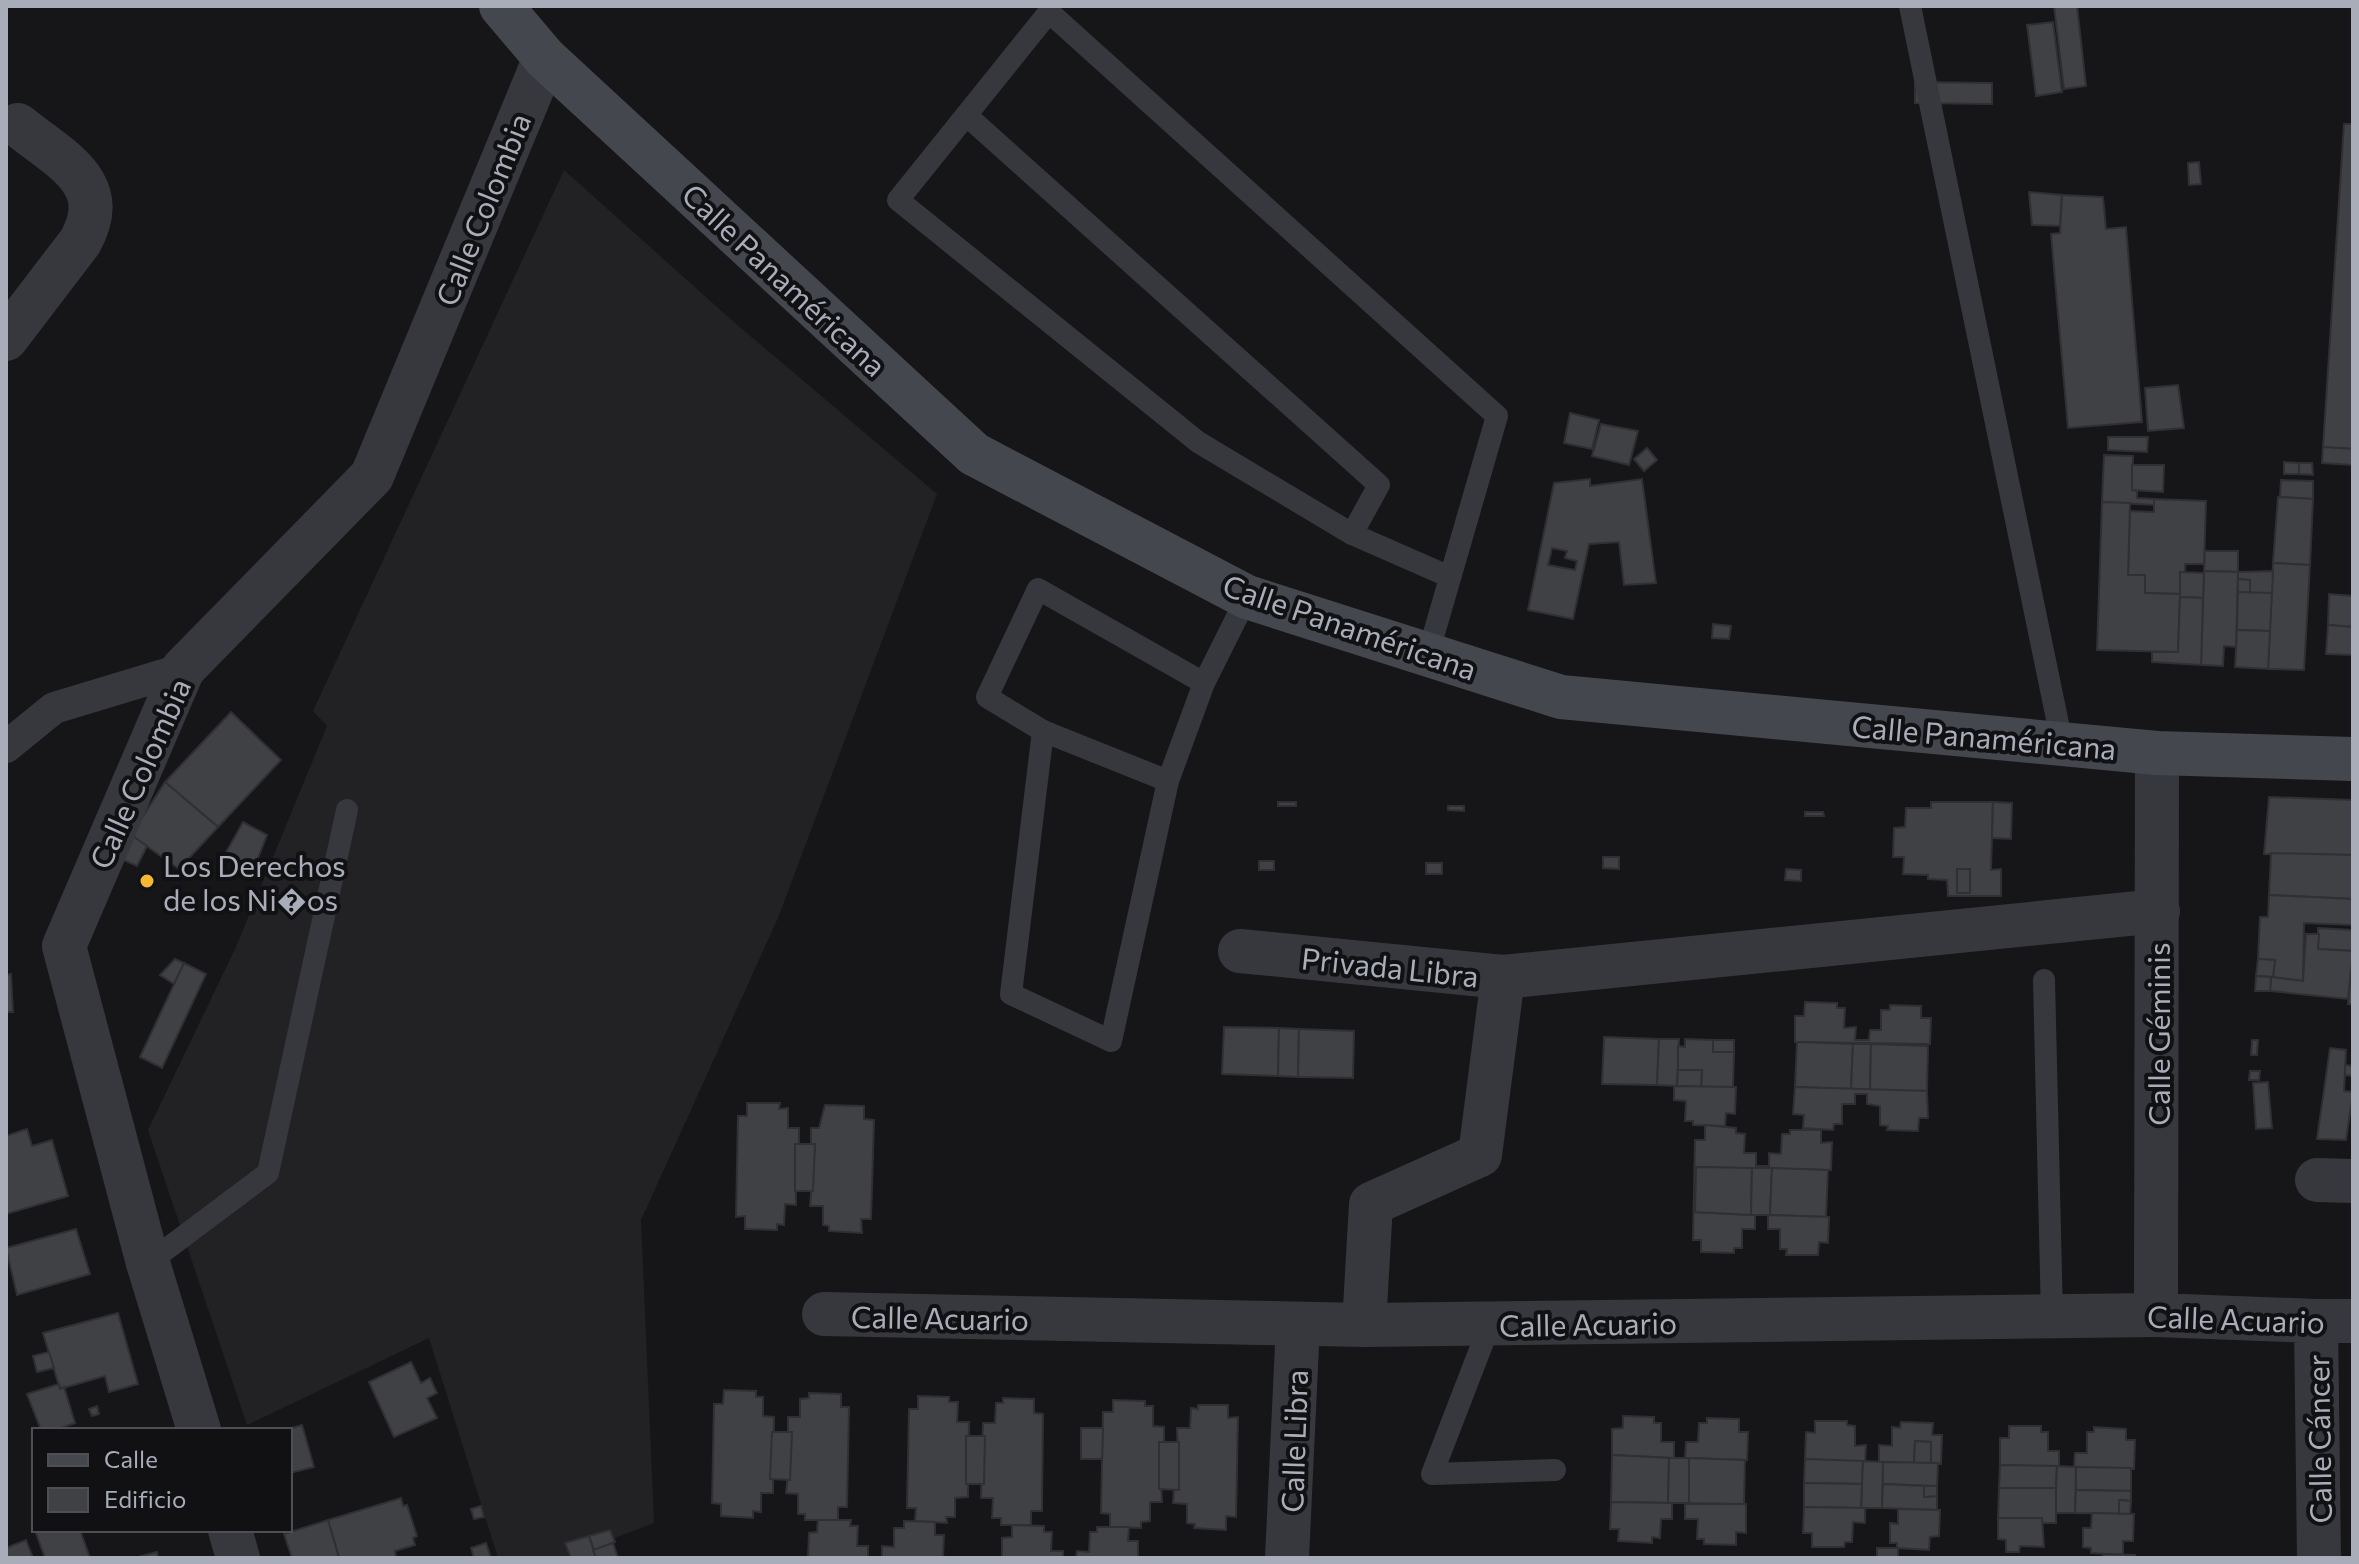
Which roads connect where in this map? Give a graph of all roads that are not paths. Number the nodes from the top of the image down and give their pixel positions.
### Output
1 (501, 6) edge
2 (1910, 6) edge
3 (545, 58) junction
4 (966, 115) junction
5 (18, 125) dead end
6 (6, 339) edge
7 (1352, 534) junction
8 (1450, 577) junction
9 (1247, 597) junction
10 (1428, 654) junction
11 (183, 669) junction
12 (1204, 683) junction
13 (1043, 731) junction
14 (2062, 743) junction
15 (6, 747) edge
16 (2157, 753) junction
17 (2353, 759) edge
18 (1168, 781) junction
19 (347, 810) dead end
20 (2158, 911) junction
21 (1240, 951) dead end
22 (1503, 977) junction
23 (2044, 980) dead end
24 (148, 1263) junction
25 (824, 1314) dead end
26 (2156, 1315) junction
27 (2052, 1317) junction
28 (2335, 1321) edge
29 (1298, 1324) junction
30 (1490, 1324) junction
31 (1364, 1325) junction
32 (198, 1428) edge
33 (1555, 1470) dead end
34 (231, 1532) edge
35 (238, 1558) edge
36 (1287, 1558) edge
37 (2319, 1558) edge

1 - 3 main road, Calle Panaméricana
2 - 14 lane
3 - 9 main road, Calle Panaméricana
3 - 11 street, Calle Colombia
4 - 7 lane
4 - 7 lane
4 - 8 lane
5 - 6 street
7 - 8 lane
8 - 10 lane
9 - 10 main road, Calle Panaméricana
9 - 12 lane
10 - 14 main road, Calle Panaméricana
11 - 15 street
11 - 24 street, Calle Colombia
12 - 13 lane
12 - 18 lane
13 - 18 lane
13 - 18 lane
14 - 16 main road, Calle Panaméricana
16 - 17 main road, Calle Panaméricana
16 - 20 street, Calle Géminis
19 - 24 lane
20 - 22 street
20 - 26 street, Calle Géminis
21 - 22 street, Privada Libra
22 - 31 street, Privada Libra
23 - 27 lane
24 - 32 street, Calle Colombia
25 - 29 street, Calle Acuario
26 - 27 street, Calle Acuario
26 - 28 street, Calle Acuario
27 - 30 street, Calle Acuario
28 - 37 street, Calle Cáncer
29 - 31 street, Calle Acuario
29 - 36 street, Calle Libra
30 - 31 street, Calle Acuario
30 - 33 lane
34 - 35 street

